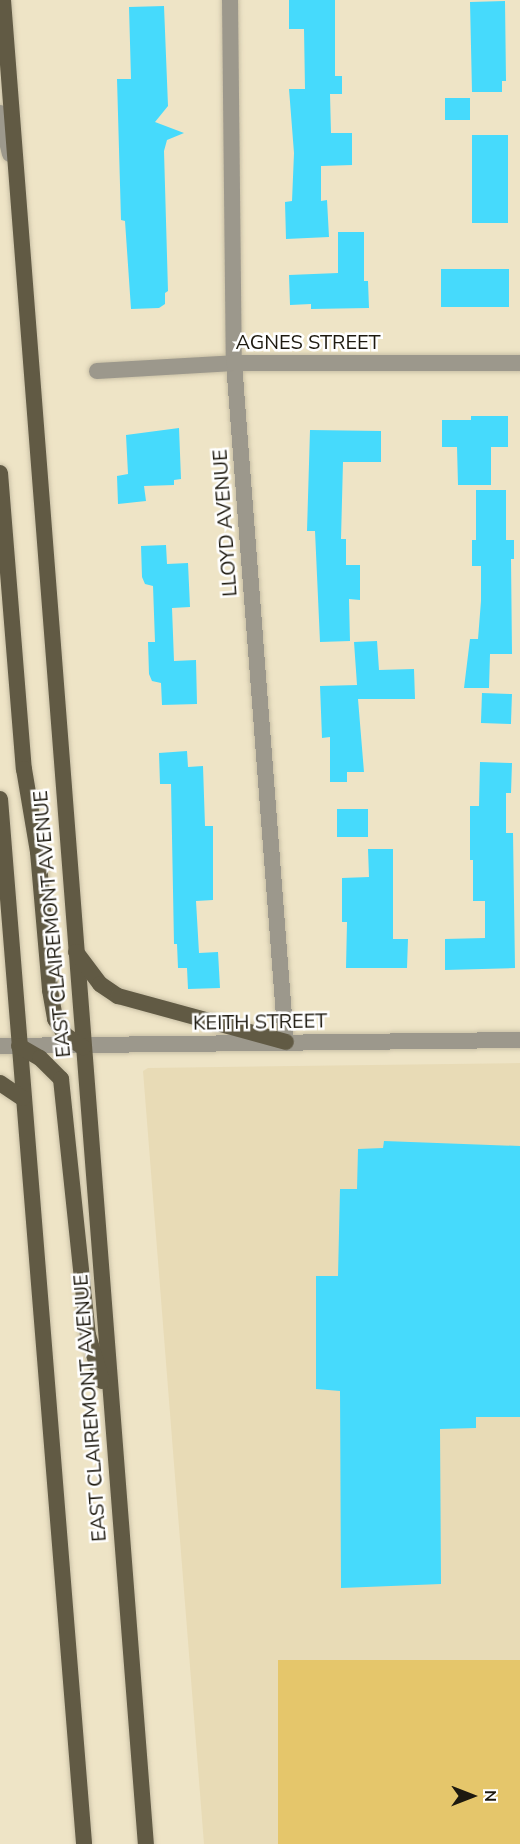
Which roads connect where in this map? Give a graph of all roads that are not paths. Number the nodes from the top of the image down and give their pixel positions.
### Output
1 (3, 0) edge
2 (230, 0) edge
3 (0, 113) edge
4 (17, 181) junction
5 (234, 363) junction
6 (520, 363) edge
7 (97, 372) dead end
8 (0, 473) edge
9 (0, 800) edge
10 (75, 949) junction
11 (520, 1040) edge
12 (286, 1042) junction
13 (0, 1046) edge
14 (19, 1046) junction
15 (83, 1047) junction
16 (0, 1083) edge
17 (22, 1098) junction
18 (111, 1415) junction
19 (85, 1839) edge
20 (146, 1844) edge

1 - 4 main road, EAST CLAIREMONT AVENUE
2 - 5 street, LLOYD AVENUE
3 - 4 street
4 - 10 main road, EAST CLAIREMONT AVENUE
5 - 6 street, AGNES STREET
5 - 7 street, AGNES STREET
5 - 12 street, LLOYD AVENUE
8 - 15 main road
9 - 14 main road, EAST CLAIREMONT AVENUE
10 - 12 main road
10 - 15 main road, EAST CLAIREMONT AVENUE
11 - 12 street, KEITH STREET
12 - 15 street, KEITH STREET
13 - 14 street, KEITH STREET
14 - 15 street, KEITH STREET
14 - 17 main road, EAST CLAIREMONT AVENUE
14 - 18 main road
15 - 18 main road, EAST CLAIREMONT AVENUE
16 - 17 main road
17 - 19 main road, EAST CLAIREMONT AVENUE
18 - 20 main road, EAST CLAIREMONT AVENUE

